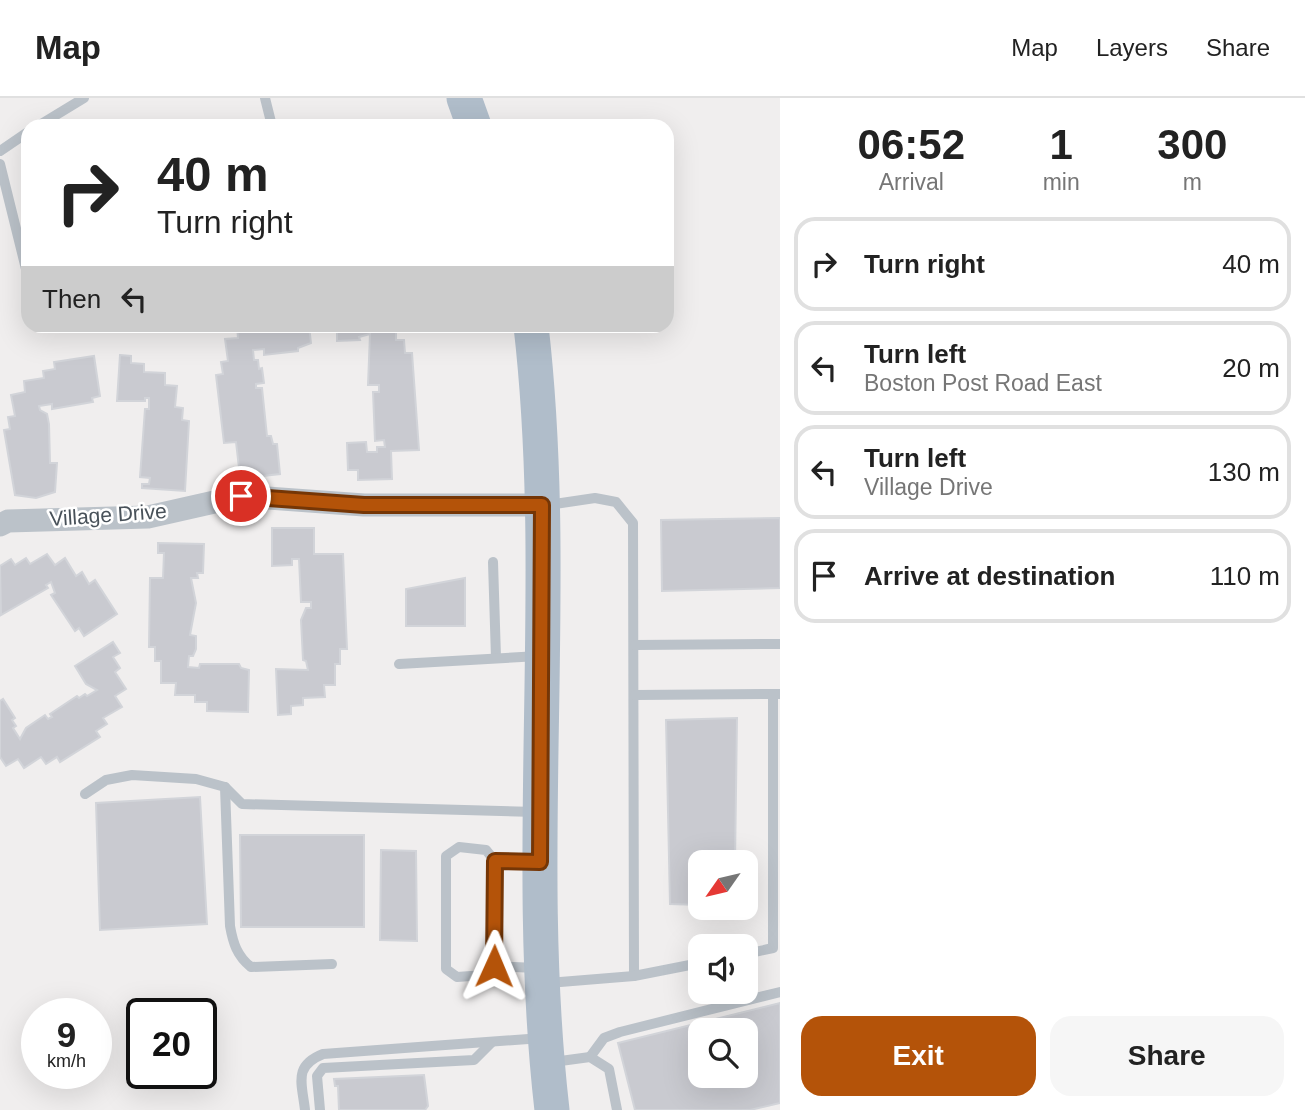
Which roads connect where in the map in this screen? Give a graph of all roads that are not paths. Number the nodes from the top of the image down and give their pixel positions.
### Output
1 (84, 98) edge
2 (265, 98) edge
3 (464, 98) edge
4 (50, 119) edge
5 (270, 119) edge
6 (472, 119) edge
7 (21, 137) edge
8 (0, 151) edge
9 (0, 164) edge
10 (21, 248) edge
11 (531, 333) edge
12 (542, 505) junction
13 (3, 520) edge
14 (494, 562) dead end
15 (780, 644) edge
16 (635, 645) junction
17 (541, 656) junction
18 (496, 659) junction
19 (399, 664) dead end
20 (776, 694) edge
21 (635, 695) junction
22 (225, 787) junction
23 (85, 794) dead end
24 (542, 813) junction
25 (495, 861) junction
26 (540, 862) junction
27 (758, 951) edge
28 (332, 964) dead end
29 (688, 965) edge
30 (494, 966) junction
31 (541, 975) junction
32 (634, 976) junction
33 (780, 992) edge
34 (492, 1042) junction
35 (546, 1050) junction
36 (590, 1057) junction
37 (305, 1110) edge
38 (320, 1110) edge
39 (552, 1110) edge
40 (617, 1110) edge

1 - 4 lane
2 - 5 lane
3 - 6 main road
7 - 8 lane
9 - 10 lane
11 - 12 main road
12 - 13 street, Village Drive
12 - 16 lane
12 - 17 main road
14 - 18 lane
15 - 16 lane
16 - 21 lane
17 - 18 lane
17 - 24 main road
18 - 19 lane
20 - 21 lane
20 - 27 lane
21 - 32 lane
22 - 23 lane
22 - 24 lane
22 - 28 lane
24 - 26 main road
25 - 26 lane
25 - 30 lane
25 - 30 lane
26 - 31 main road
29 - 32 lane
30 - 31 lane
31 - 32 lane
31 - 35 main road
33 - 36 lane
34 - 35 lane
34 - 37 lane
34 - 38 lane
35 - 36 lane
35 - 39 main road
36 - 40 lane

